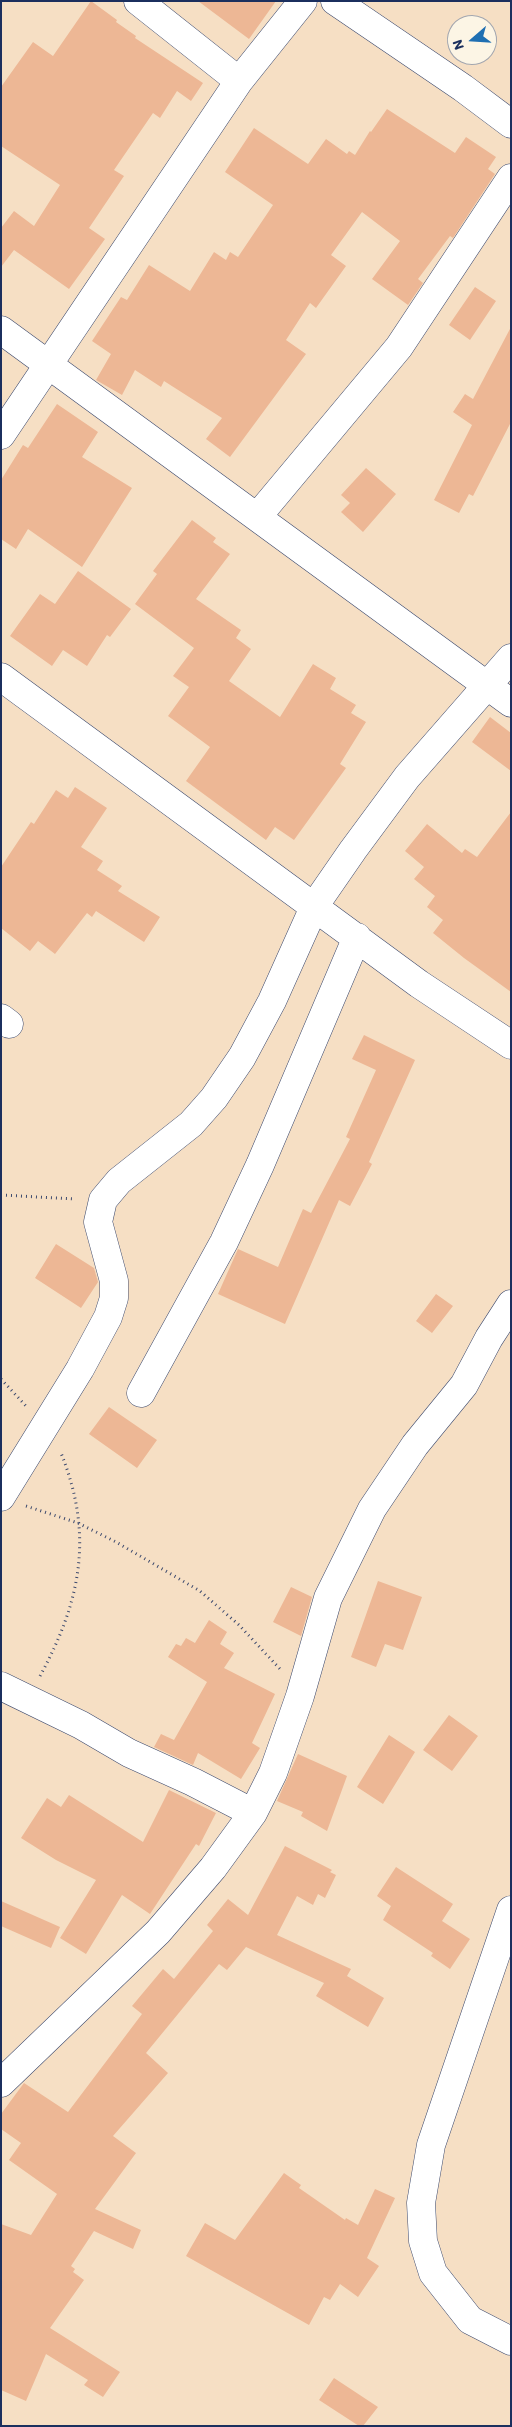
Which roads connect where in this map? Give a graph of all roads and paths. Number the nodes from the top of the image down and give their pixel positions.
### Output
1 (138, 1) edge
2 (303, 1) edge
3 (335, 1) edge
4 (239, 81) junction
5 (511, 124) edge
6 (511, 178) edge
7 (1, 330) edge
8 (48, 363) junction
9 (1, 435) edge
10 (257, 517) junction
11 (511, 658) edge
12 (1, 676) edge
13 (488, 686) junction
14 (511, 703) edge
15 (315, 905) junction
16 (358, 937) junction
17 (511, 1045) edge
18 (1, 1195) edge
19 (103, 1200) junction
20 (511, 1304) edge
21 (1, 1379) edge
22 (142, 1393) dead end
23 (46, 1427) junction
24 (4, 1493) edge
25 (78, 1523) junction
26 (1, 1686) edge
27 (300, 1696) junction
28 (28, 1699) junction
29 (253, 1813) junction
30 (511, 1910) edge
31 (1, 2083) edge
32 (511, 2341) edge

1 - 4 street
2 - 4 street
3 - 5 street
4 - 8 street
6 - 10 street
7 - 8 street
8 - 9 street
8 - 10 street
10 - 13 street
11 - 13 street
12 - 15 street
13 - 14 street
13 - 15 street
15 - 16 street
15 - 19 street
16 - 17 street
16 - 22 street
18 - 19 path
19 - 23 street
20 - 27 street
21 - 23 path
23 - 24 street
23 - 25 path
24 - 25 path
25 - 27 path
25 - 28 path
26 - 28 street
27 - 29 street
28 - 29 street
29 - 31 street
30 - 32 street

